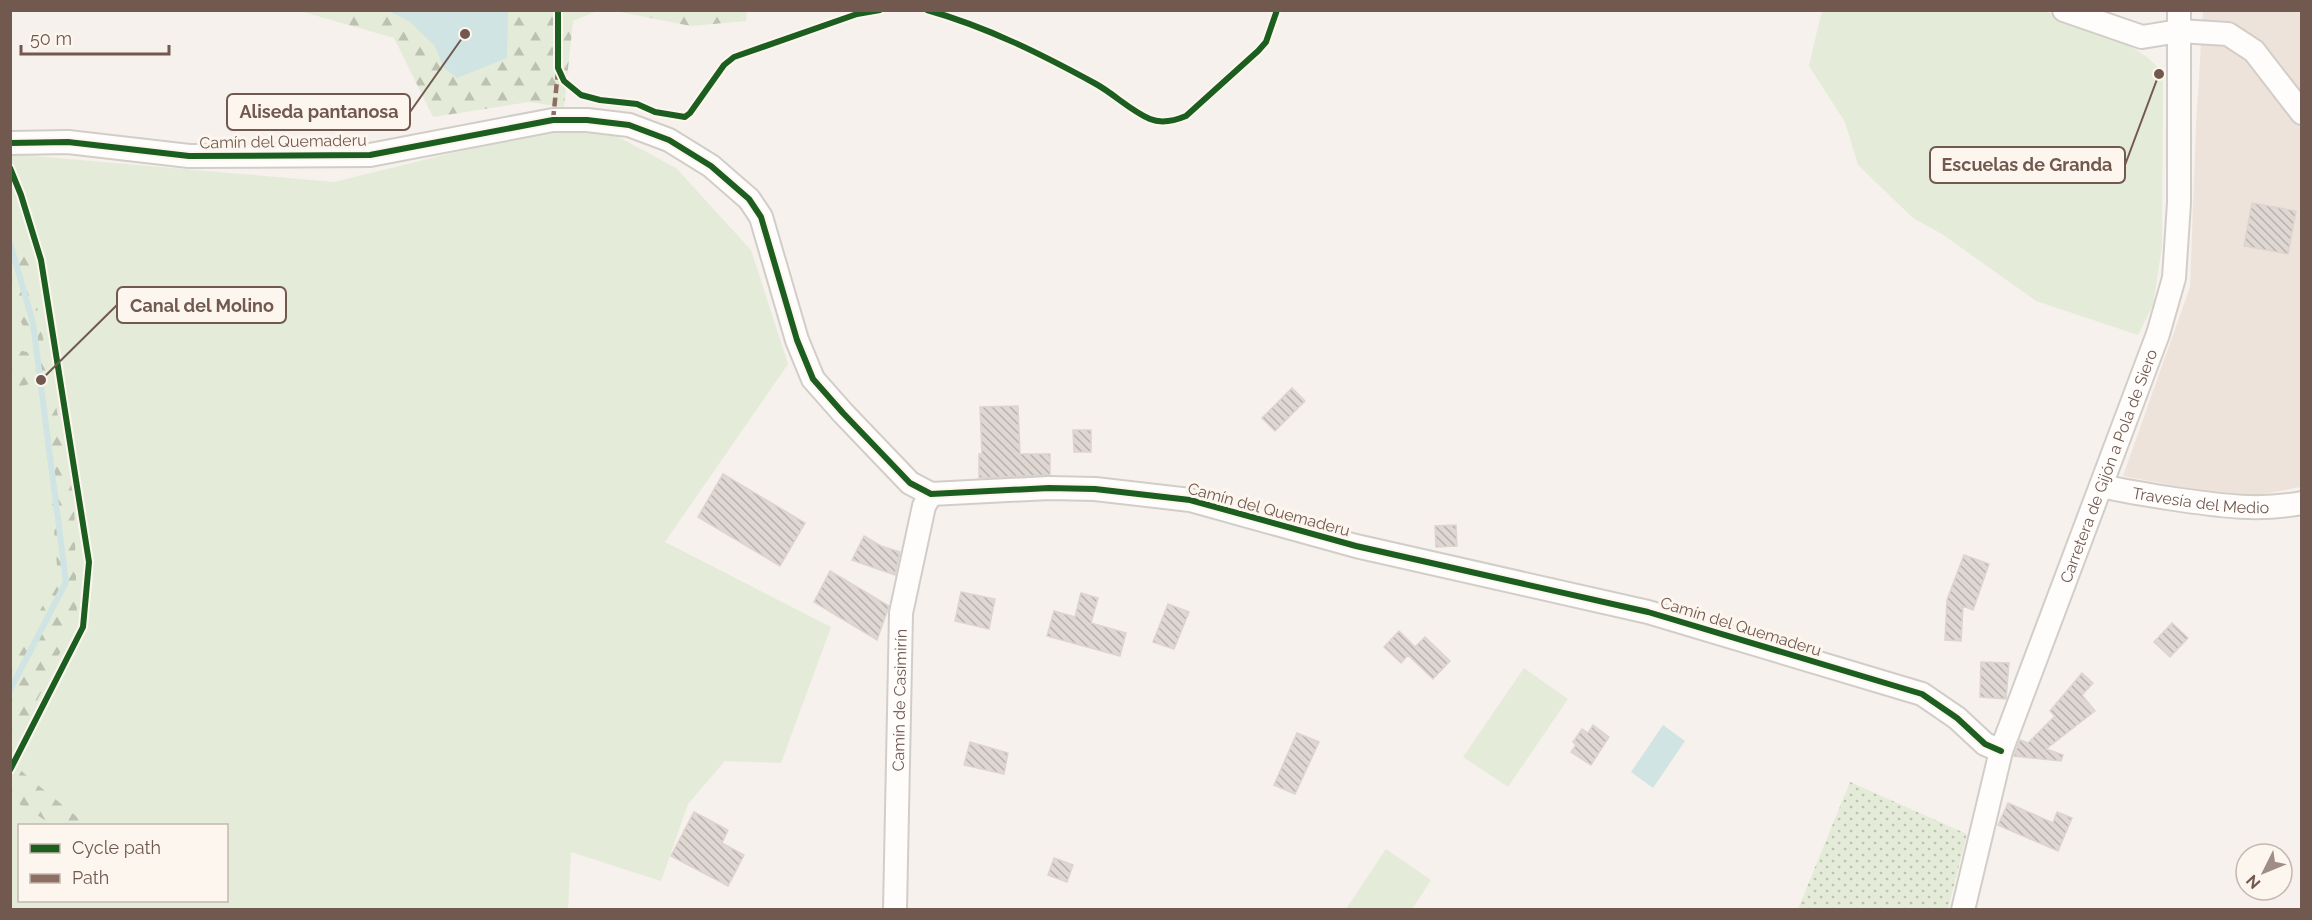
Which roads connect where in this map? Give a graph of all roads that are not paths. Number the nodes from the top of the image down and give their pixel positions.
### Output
1 (2064, 10) edge
2 (2179, 21) edge
3 (2301, 113) edge
4 (10, 143) edge
5 (2102, 486) junction
6 (931, 494) junction
7 (2301, 503) edge
8 (2001, 751) junction
9 (896, 909) edge
10 (1962, 909) edge

1 - 2 street
2 - 3 street
2 - 5 street, Carretera de Gijón a Pola de Siero
4 - 6 street, Camín del Quemaderu
5 - 7 street, Travesía del Medio
5 - 8 street, Carretera de Gijón a Pola de Siero
6 - 8 street, Camín del Quemaderu
6 - 9 street, Camín de Casimirín
8 - 10 street, Carretera de Gijón a Pola de Siero

